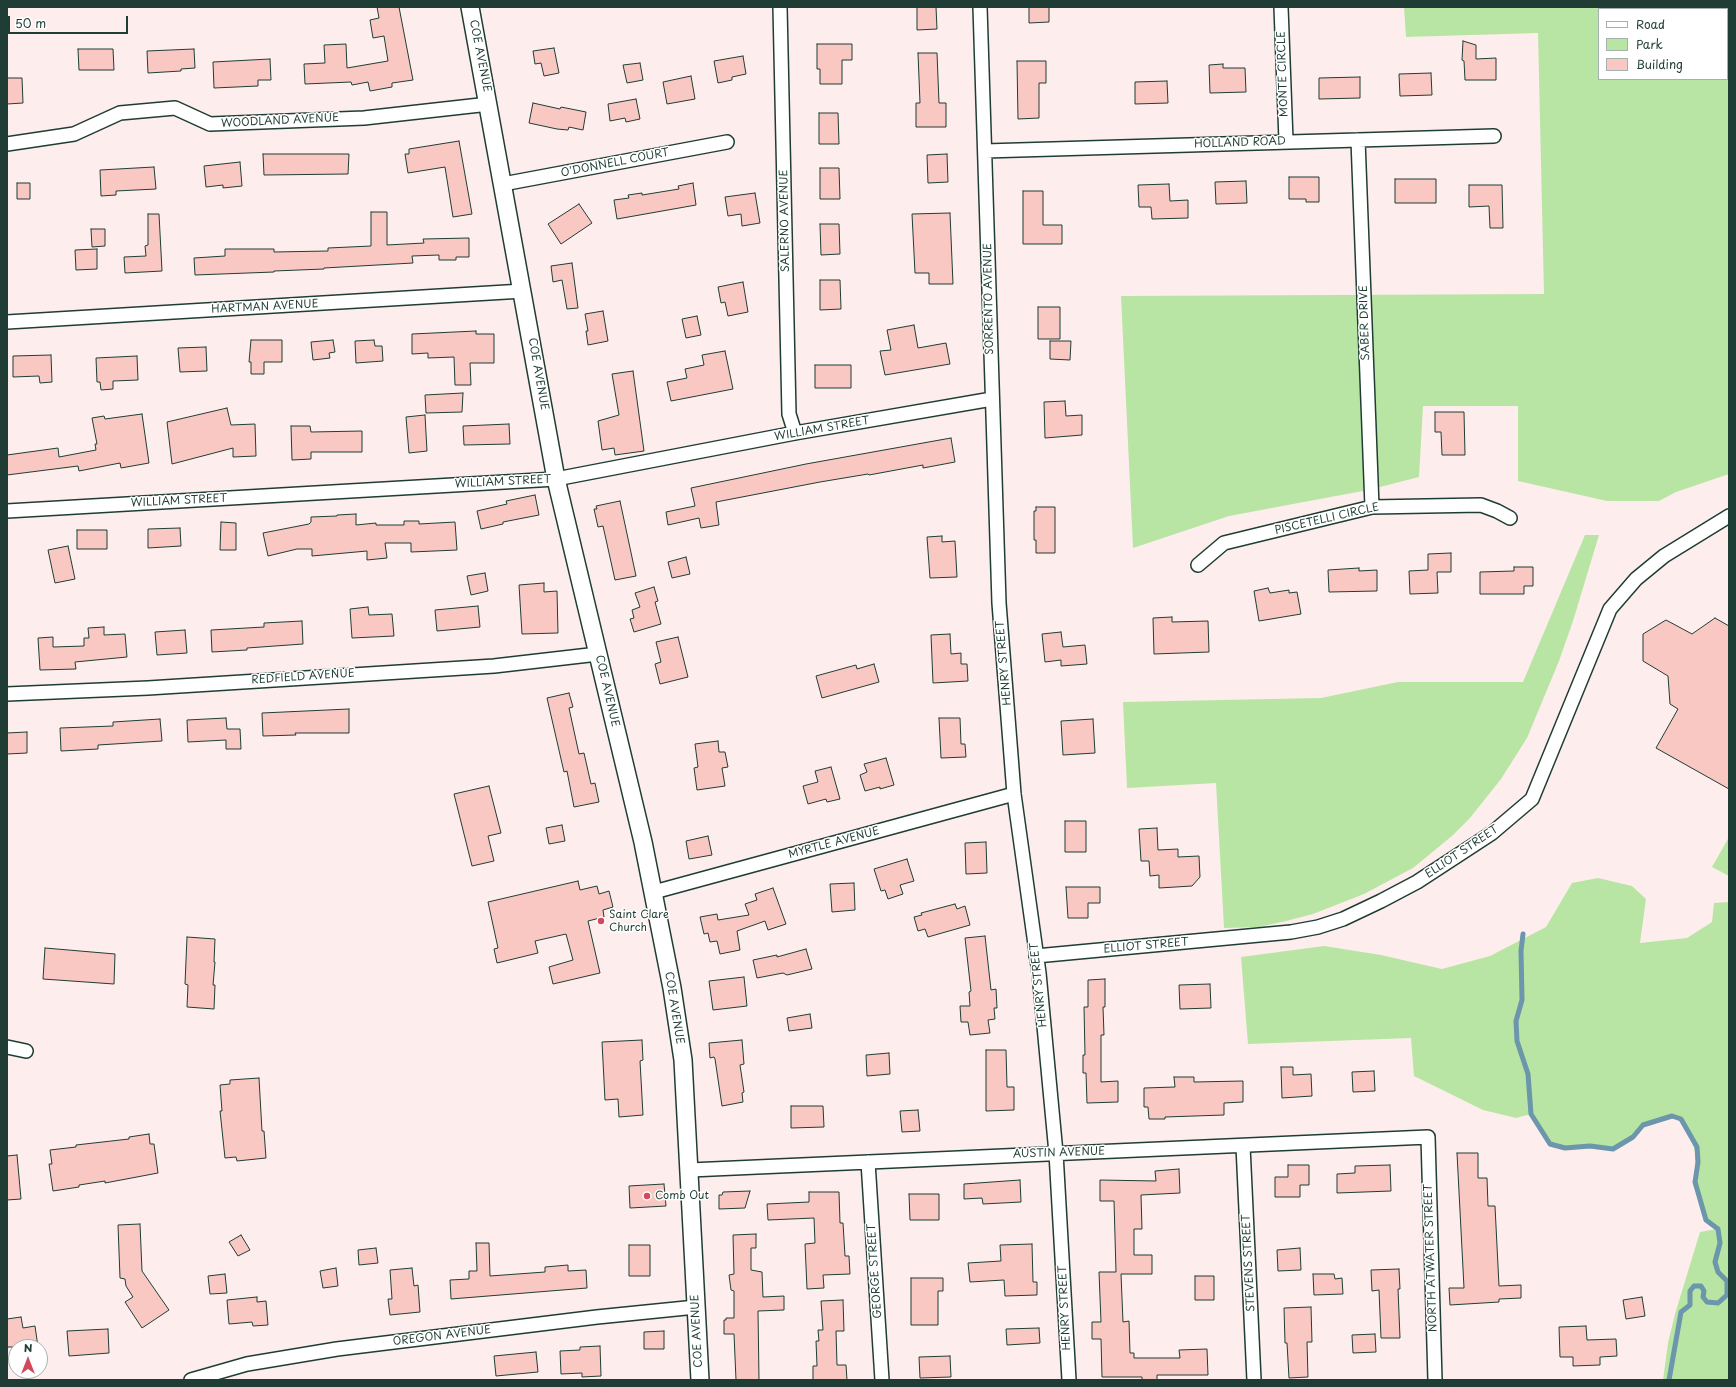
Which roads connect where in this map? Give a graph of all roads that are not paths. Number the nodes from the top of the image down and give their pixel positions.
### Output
1 (470, 7) edge
2 (780, 7) edge
3 (980, 7) edge
4 (1281, 7) edge
5 (489, 104) junction
6 (1494, 136) dead end
7 (1358, 140) junction
8 (1286, 141) junction
9 (727, 142) dead end
10 (7, 144) edge
11 (985, 151) junction
12 (503, 184) junction
13 (523, 291) junction
14 (7, 322) edge
15 (992, 399) junction
16 (795, 433) junction
17 (556, 479) junction
18 (1372, 506) junction
19 (7, 511) edge
20 (1729, 516) edge
21 (1510, 518) dead end
22 (1198, 565) dead end
23 (998, 591) joint
24 (598, 654) junction
25 (7, 694) edge
26 (1014, 794) junction
27 (654, 892) junction
28 (1036, 956) junction
29 (7, 1047) edge
30 (26, 1051) dead end
31 (1428, 1137) joint
32 (1243, 1146) junction
33 (1056, 1153) junction
34 (868, 1162) junction
35 (690, 1170) junction
36 (696, 1307) junction
37 (191, 1380) edge
38 (700, 1380) edge
39 (882, 1380) edge
40 (1069, 1380) edge
41 (1254, 1380) edge
42 (1435, 1380) edge

1 - 5 street, COE AVENUE
2 - 16 street, SALERNO AVENUE
3 - 11 street, SORRENTO AVENUE
4 - 8 street, MONTE CIRCLE
5 - 10 street, WOODLAND AVENUE
5 - 12 street, COE AVENUE
6 - 7 street, HOLLAND ROAD
7 - 8 street, HOLLAND ROAD
7 - 18 street, SABER DRIVE
8 - 11 street, HOLLAND ROAD
9 - 12 street, O'DONNELL COURT
11 - 15 street, SORRENTO AVENUE
12 - 13 street, COE AVENUE
13 - 14 street, HARTMAN AVENUE
13 - 17 street, COE AVENUE
15 - 16 street, WILLIAM STREET
15 - 23 street, SORRENTO AVENUE
16 - 17 street, WILLIAM STREET
17 - 19 street, WILLIAM STREET
17 - 24 street, COE AVENUE
18 - 21 street, PISCETELLI CIRCLE
18 - 22 street, PISCETELLI CIRCLE
20 - 28 street, ELLIOT STREET
23 - 26 street, HENRY STREET
24 - 25 street, REDFIELD AVENUE
24 - 27 street, COE AVENUE
26 - 27 street, MYRTLE AVENUE
26 - 28 street, HENRY STREET
27 - 35 street, COE AVENUE
28 - 33 street, HENRY STREET
29 - 30 street
31 - 32 street, AUSTIN AVENUE
31 - 42 street, NORTH ATWATER STREET
32 - 33 street, AUSTIN AVENUE
32 - 41 street, STEVENS STREET
33 - 34 street, AUSTIN AVENUE
33 - 40 street, HENRY STREET
34 - 35 street, AUSTIN AVENUE
34 - 39 street, GEORGE STREET
35 - 36 street, COE AVENUE
36 - 37 street, OREGON AVENUE
36 - 38 street, COE AVENUE

